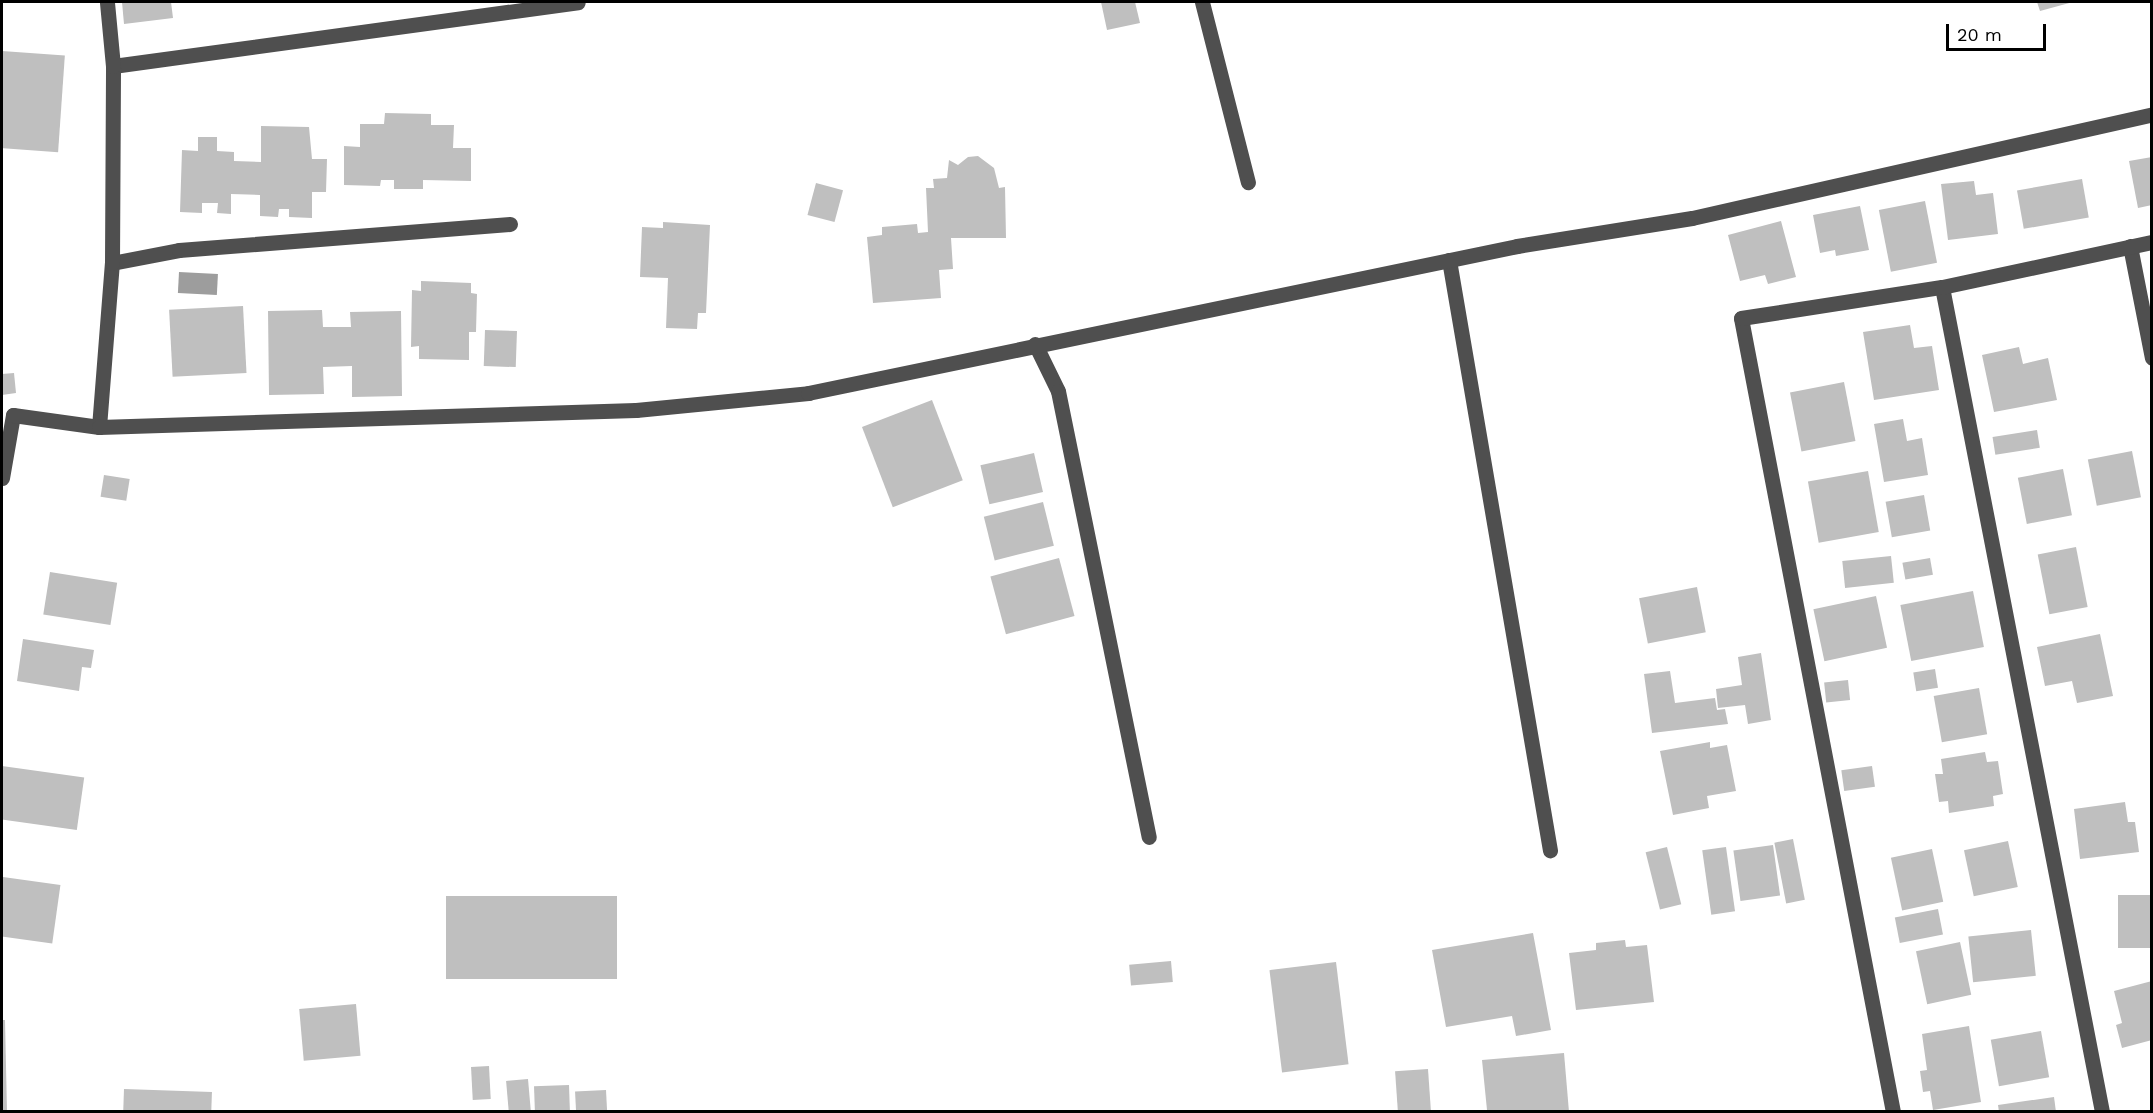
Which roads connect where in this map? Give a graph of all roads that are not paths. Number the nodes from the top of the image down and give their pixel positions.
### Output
1 (107, 2) edge
2 (578, 2) edge
3 (1202, 2) edge
4 (112, 66) junction
5 (2151, 114) edge
6 (1248, 182) dead end
7 (510, 224) dead end
8 (2151, 242) edge
9 (2130, 246) junction
10 (1449, 260) junction
11 (112, 263) junction
12 (1942, 287) junction
13 (1035, 344) junction
14 (2151, 358) edge
15 (99, 427) junction
16 (2, 478) edge
17 (1149, 837) dead end
18 (1550, 850) dead end
19 (1893, 1112) edge
20 (2102, 1112) edge

1 - 4 street
2 - 4 street
3 - 6 street
4 - 11 street
5 - 10 street
7 - 11 street
8 - 9 street
9 - 12 street
9 - 14 street
10 - 13 street
10 - 18 street
11 - 15 street
12 - 19 street
12 - 20 street
13 - 15 street
13 - 17 street
15 - 16 street

